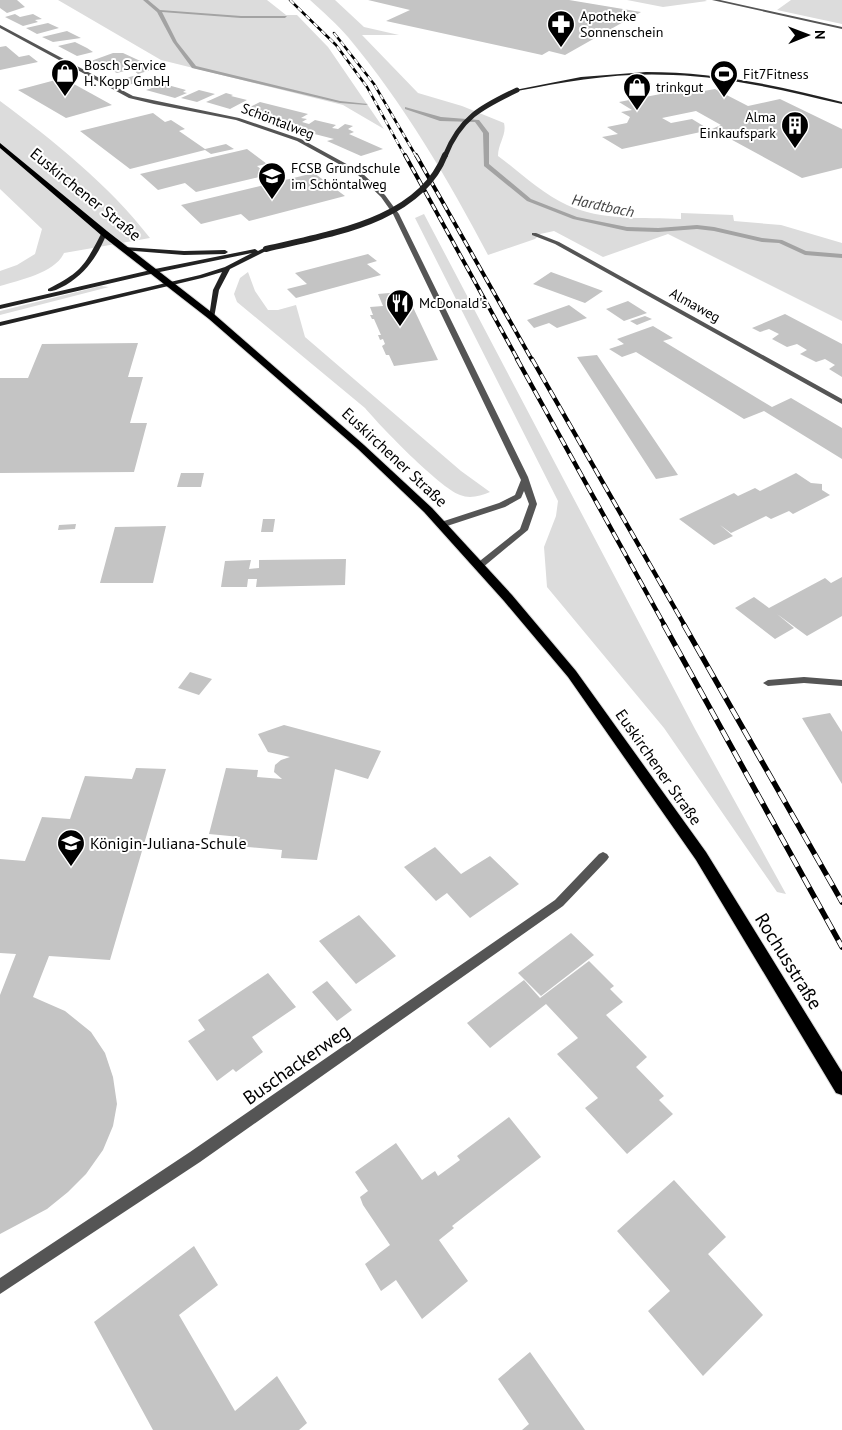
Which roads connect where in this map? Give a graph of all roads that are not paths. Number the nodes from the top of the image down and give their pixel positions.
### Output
1 (714, 0) edge
2 (0, 26) edge
3 (842, 28) edge
4 (842, 103) edge
5 (0, 145) edge
6 (104, 233) junction
7 (534, 234) dead end
8 (124, 249) junction
9 (266, 249) junction
10 (227, 268) junction
11 (155, 271) junction
12 (170, 283) junction
13 (33, 298) junction
14 (0, 307) edge
15 (212, 317) junction
16 (0, 324) edge
17 (842, 402) edge
18 (526, 480) junction
19 (441, 524) junction
20 (479, 566) junction
21 (842, 682) edge
22 (768, 683) dead end
23 (701, 856) joint
24 (603, 857) dead end
25 (842, 1087) edge
26 (0, 1287) edge

1 - 3 street
2 - 18 street, Schöntalweg
4 - 9 main road, bridge
5 - 6 main road, Euskirchener Straße
6 - 8 main road, Euskirchener Straße
6 - 13 main road
7 - 17 street, Almaweg
8 - 9 main road
8 - 11 main road, Euskirchener Straße
9 - 10 main road
9 - 11 main road
10 - 12 main road
10 - 15 main road
11 - 12 main road, Euskirchener Straße
11 - 13 main road
12 - 15 main road, Euskirchener Straße
12 - 16 main road
13 - 14 main road
15 - 19 main road, Euskirchener Straße
18 - 19 street
18 - 20 street, Schöntalweg
19 - 20 main road, Euskirchener Straße
20 - 23 main road, Euskirchener Straße
21 - 22 street
23 - 25 main road, Rochusstraße
24 - 26 street, Buschackerweg

